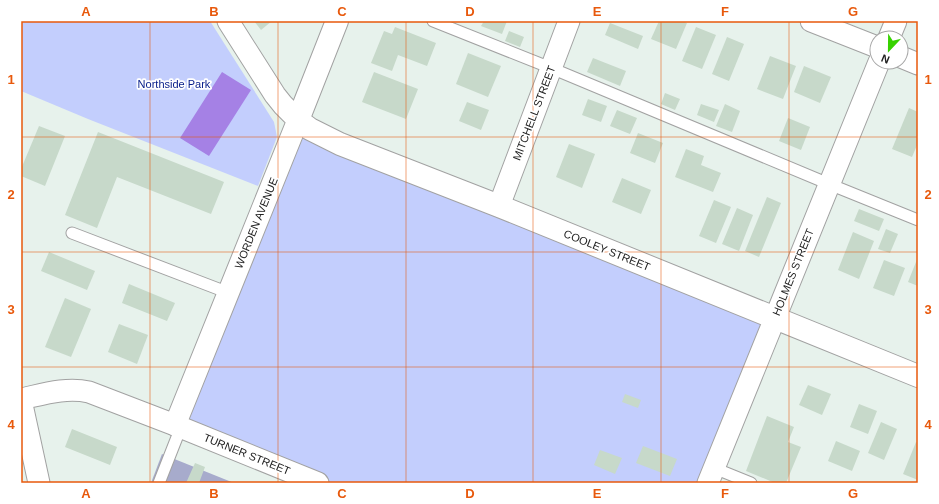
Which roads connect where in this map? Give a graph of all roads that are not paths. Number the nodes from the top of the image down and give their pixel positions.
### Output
1 (228, 21) edge
2 (337, 21) edge
3 (433, 21) edge
4 (569, 21) edge
5 (811, 21) edge
6 (869, 44) edge
7 (551, 68) junction
8 (876, 70) edge
9 (298, 120) junction
10 (829, 184) junction
11 (499, 206) junction
12 (918, 220) edge
13 (72, 233) dead end
14 (228, 293) junction
15 (775, 318) junction
16 (918, 376) edge
17 (21, 399) edge
18 (178, 426) junction
19 (711, 476) edge
20 (39, 483) edge
21 (159, 483) edge
22 (318, 483) edge
23 (752, 483) edge

1 - 9 street
2 - 9 street, WORDEN AVENUE
3 - 7 lane
4 - 7 street, MITCHELL STREET
5 - 6 street
7 - 10 lane
7 - 11 street, MITCHELL STREET
8 - 10 street, HOLMES STREET
9 - 11 street, COOLEY STREET
9 - 14 street, WORDEN AVENUE
10 - 12 lane
10 - 15 street, HOLMES STREET
11 - 15 street, COOLEY STREET
13 - 14 lane
14 - 18 street, WORDEN AVENUE
15 - 16 street, COOLEY STREET
15 - 19 street, HOLMES STREET
17 - 18 street, TURNER STREET
17 - 20 street
18 - 21 lane
18 - 22 street, TURNER STREET
19 - 23 lane

